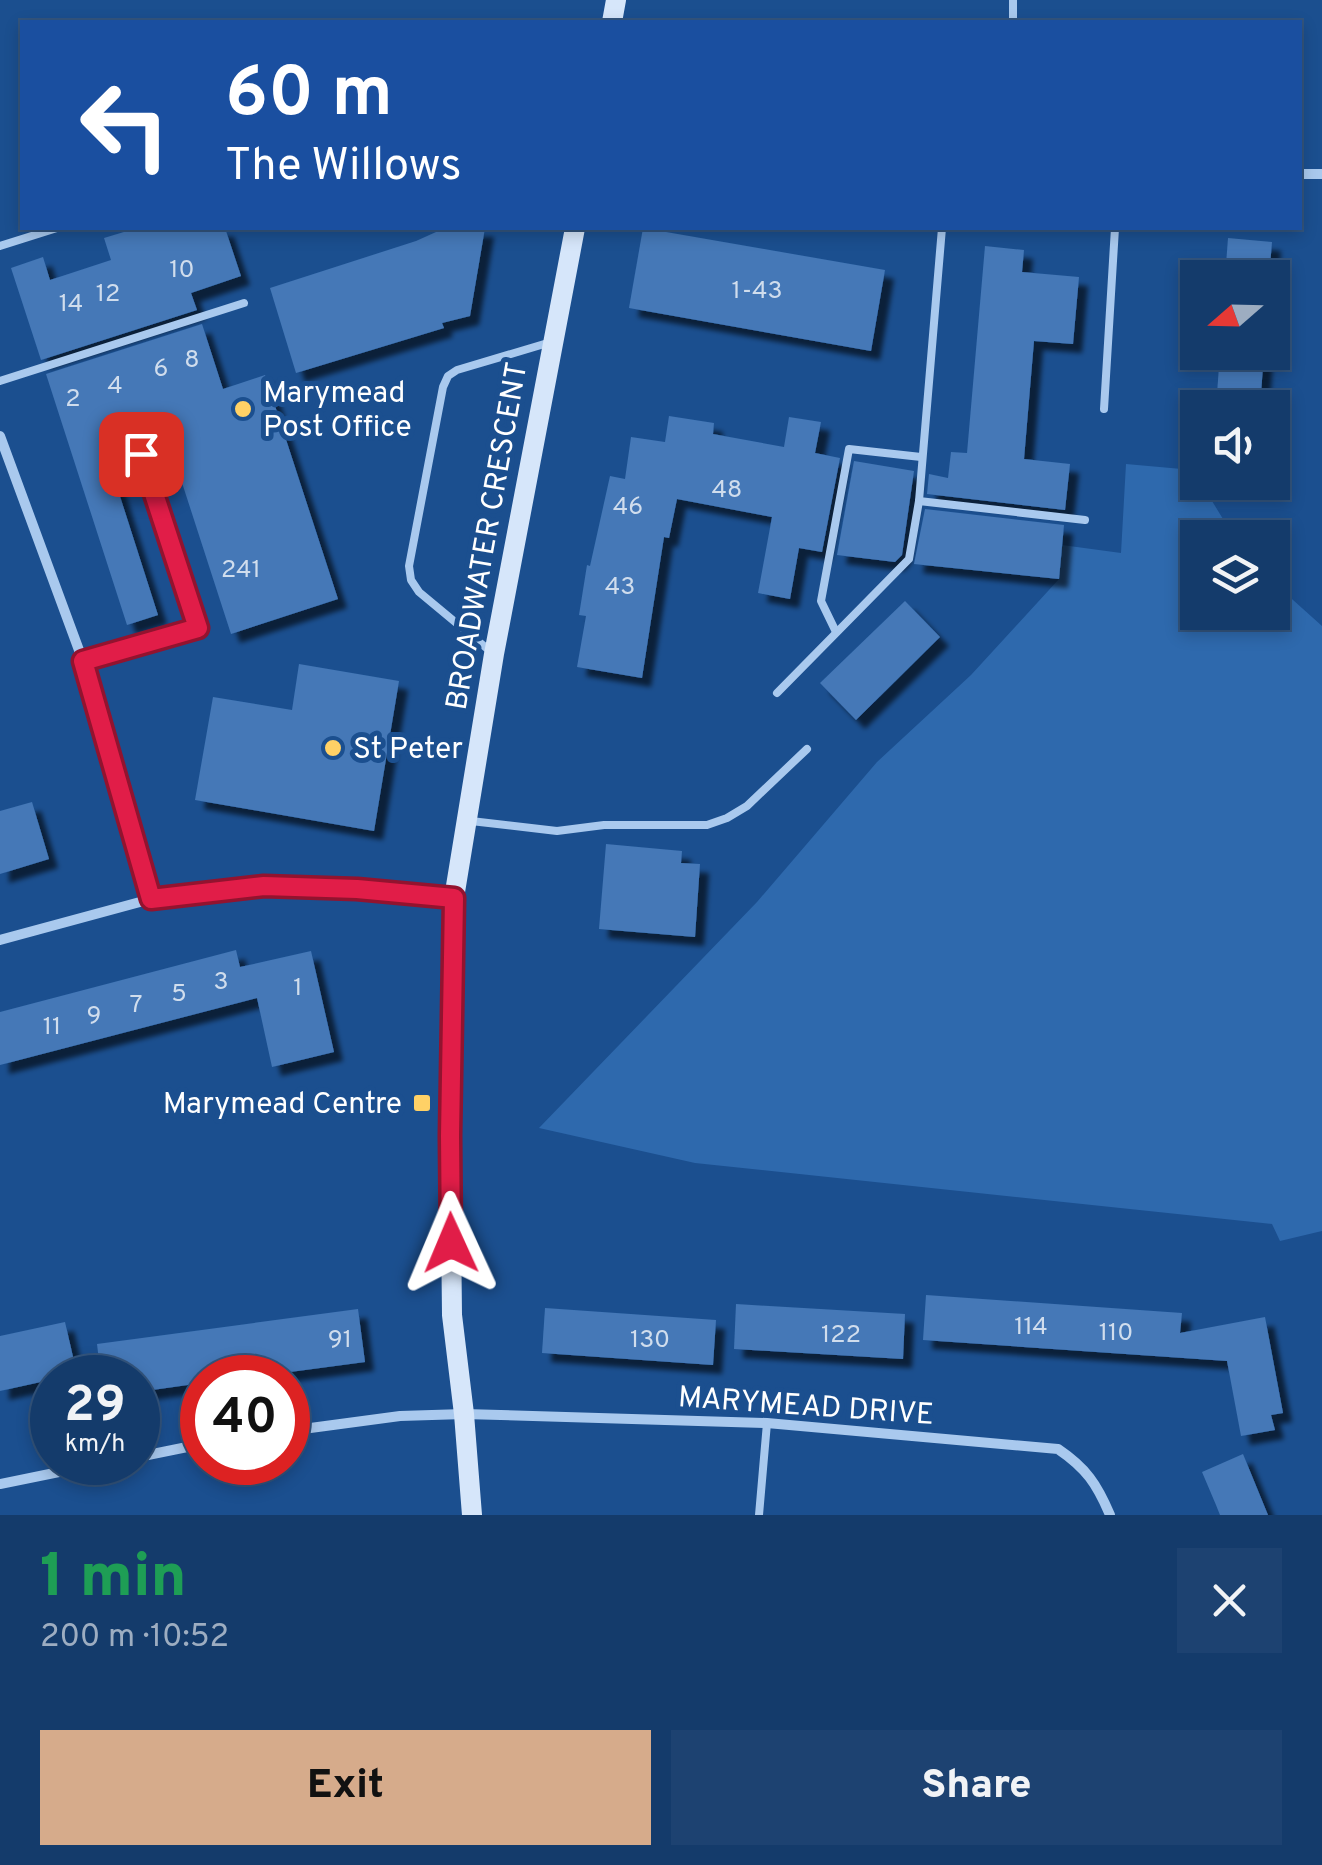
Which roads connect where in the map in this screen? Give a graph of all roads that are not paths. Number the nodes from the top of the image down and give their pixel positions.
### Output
1 (51, 230) edge
2 (574, 230) edge
3 (942, 230) edge
4 (1114, 230) edge
5 (0, 246) edge
6 (244, 303) dead end
7 (551, 342) junction
8 (0, 381) edge
9 (1104, 409) dead end
10 (0, 436) edge
11 (141, 454) dead end
12 (921, 457) junction
13 (920, 501) junction
14 (1085, 520) dead end
15 (836, 632) junction
16 (494, 654) junction
17 (83, 661) junction
18 (777, 692) dead end
19 (807, 748) dead end
20 (466, 820) junction
21 (454, 898) junction
22 (151, 899) junction
23 (0, 940) edge
24 (464, 1414) junction
25 (767, 1423) junction
26 (310, 1428) edge
27 (30, 1478) edge
28 (0, 1484) edge
29 (472, 1515) edge
30 (759, 1515) edge
31 (1110, 1515) edge

1 - 5 lane
2 - 7 street, BROADWATER CRESCENT
3 - 12 lane
4 - 9 lane
6 - 8 lane
7 - 16 street, BROADWATER CRESCENT
7 - 16 lane
10 - 17 street
11 - 17 lane
12 - 13 lane
12 - 15 lane
13 - 14 lane
13 - 15 lane
15 - 18 lane
16 - 20 street, BROADWATER CRESCENT
17 - 22 street
19 - 20 lane
20 - 21 street, BROADWATER CRESCENT
21 - 22 street
21 - 24 street, BROADWATER CRESCENT
22 - 23 street
24 - 25 street, MARYMEAD DRIVE
24 - 26 street, MARYMEAD DRIVE
24 - 29 street, BROADWATER CRESCENT
25 - 30 lane
25 - 31 street, MARYMEAD DRIVE
27 - 28 street

